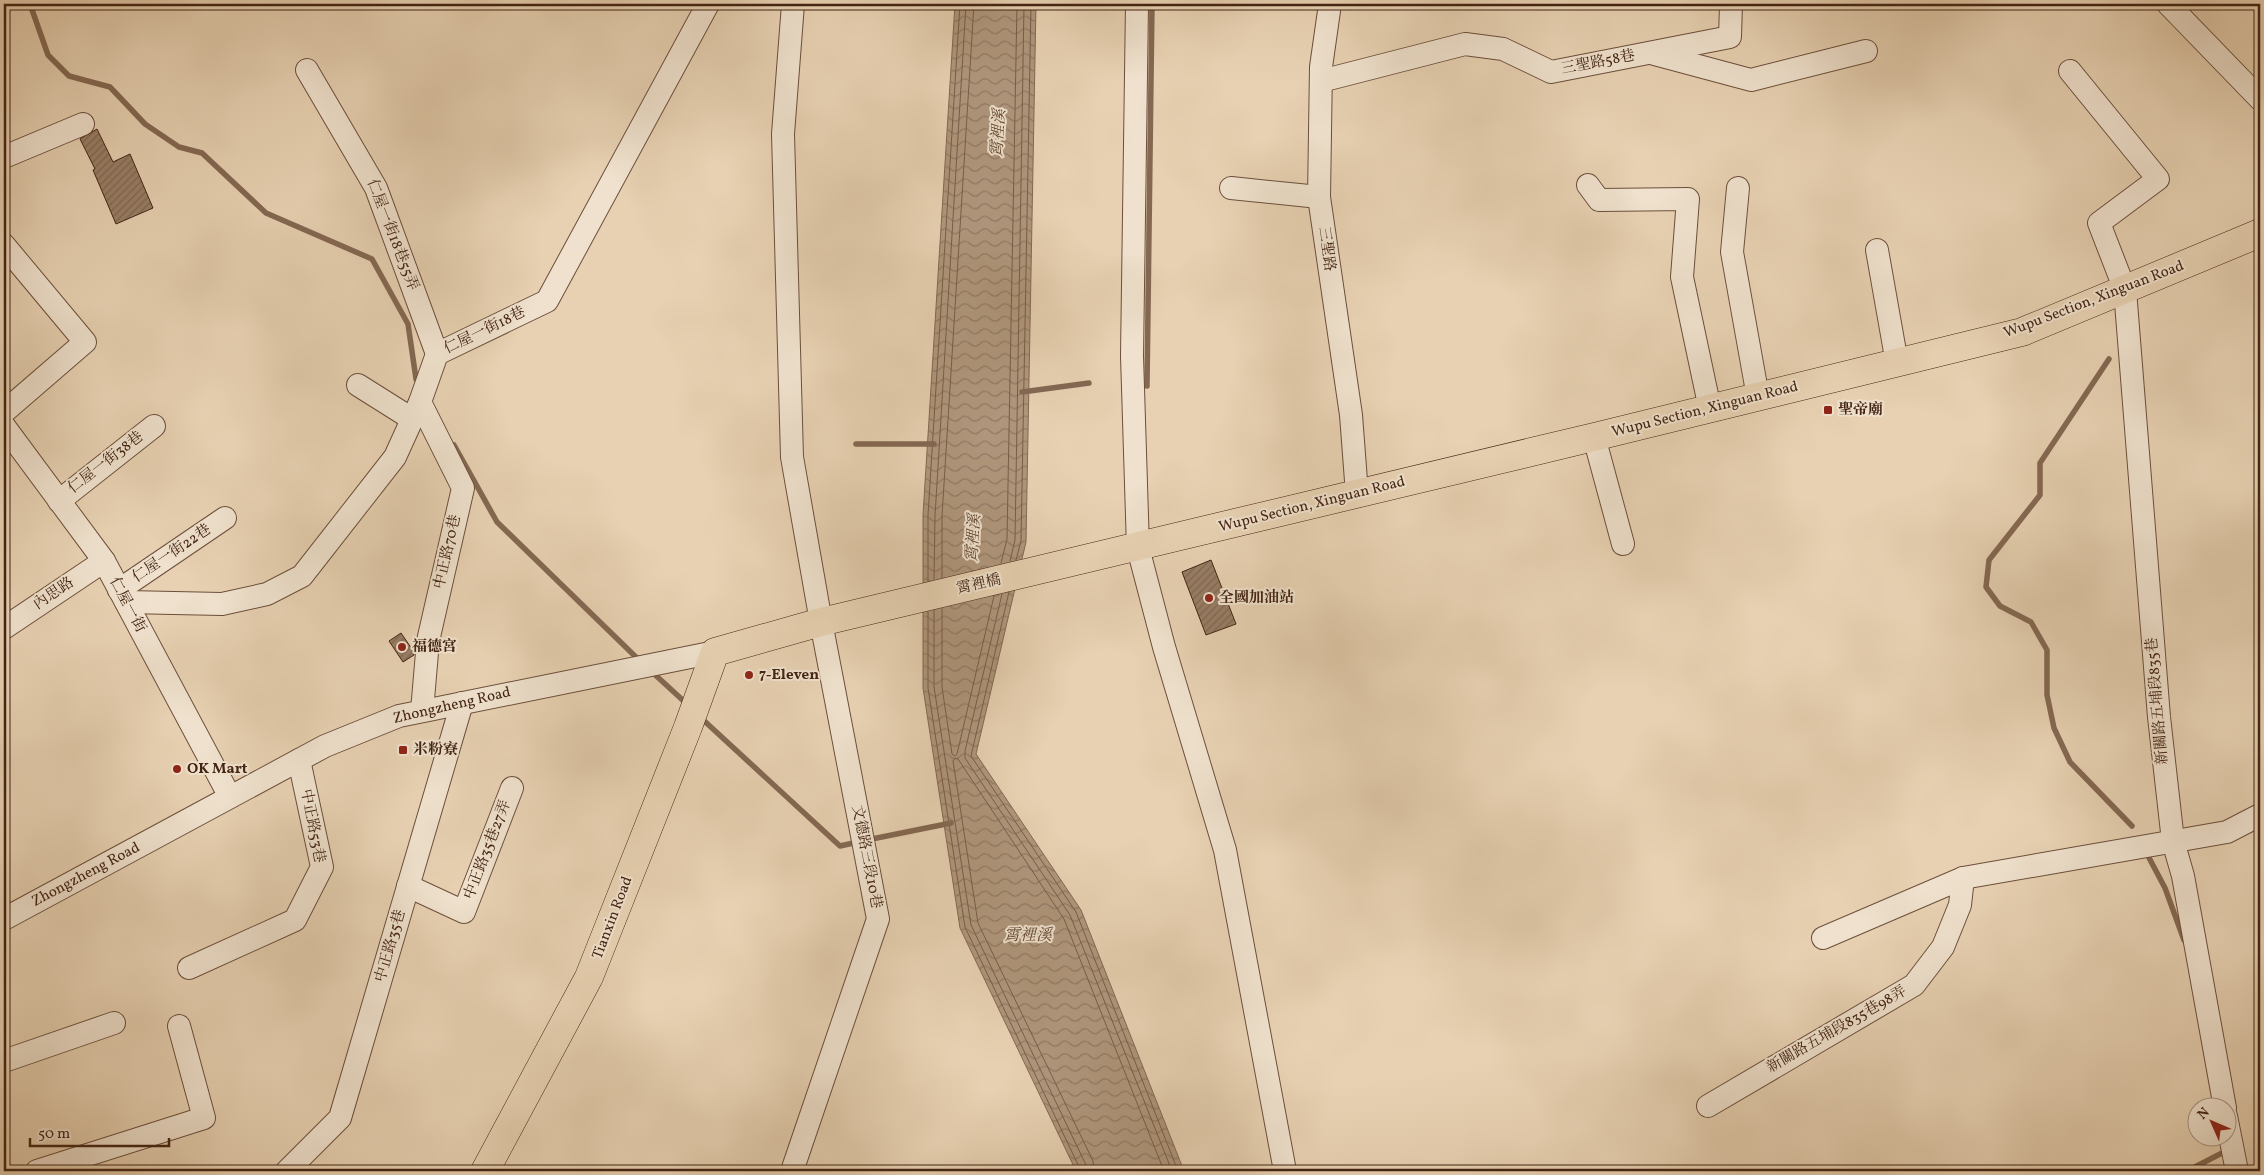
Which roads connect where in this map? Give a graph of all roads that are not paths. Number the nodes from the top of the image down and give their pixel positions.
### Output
1 (708, 4) edge
2 (793, 4) edge
3 (1137, 4) edge
4 (1330, 4) edge
5 (1731, 4) edge
6 (2168, 4) edge
7 (1866, 51) dead end
8 (1649, 53) junction
9 (307, 70) dead end
10 (2070, 71) dead end
11 (1321, 81) junction
12 (2260, 99) edge
13 (83, 124) dead end
14 (4, 157) edge
15 (1588, 185) dead end
16 (1231, 188) dead end
17 (1738, 188) dead end
18 (1319, 198) junction
19 (2260, 233) edge
20 (4, 245) edge
21 (1877, 250) dead end
22 (2125, 290) junction
23 (437, 354) junction
24 (1897, 362) junction
25 (358, 385) dead end
26 (1758, 397) junction
27 (1710, 409) junction
28 (416, 411) junction
29 (4, 412) edge
30 (4, 426) edge
31 (154, 426) dead end
32 (1594, 437) junction
33 (1357, 494) junction
34 (59, 500) junction
35 (224, 518) dead end
36 (1623, 544) dead end
37 (1138, 548) junction
38 (104, 561) junction
39 (123, 596) junction
40 (821, 622) junction
41 (4, 628) edge
42 (714, 652) junction
43 (462, 703) junction
44 (422, 711) junction
45 (299, 760) junction
46 (512, 788) dead end
47 (230, 798) junction
48 (2260, 815) edge
49 (2173, 841) junction
50 (1963, 878) junction
51 (408, 886) junction
52 (4, 919) edge
53 (1823, 938) dead end
54 (189, 968) dead end
55 (114, 1023) dead end
56 (178, 1026) dead end
57 (4, 1061) edge
58 (2223, 1098) edge
59 (1708, 1106) dead end
60 (2232, 1148) edge
61 (38, 1171) edge
62 (288, 1171) edge
63 (485, 1171) edge
64 (792, 1171) edge
65 (1285, 1171) edge
66 (2237, 1171) edge

1 - 23 street, 仁屋一街18巷
2 - 40 street, 文德路三段10巷
3 - 37 street
4 - 11 street, 三聖路
5 - 8 street, 三聖路58巷
6 - 12 street
7 - 8 street
8 - 11 street, 三聖路58巷
9 - 23 street, 仁屋一街18巷55弄
10 - 22 street, 新關路五埔段835巷
11 - 18 street, 三聖路
13 - 14 street
15 - 27 street
16 - 18 street
17 - 26 street
18 - 33 street, 三聖路
19 - 22 main road, Wupu Section, Xinguan Road
20 - 29 street
21 - 24 street
22 - 24 main road, Wupu Section, Xinguan Road
22 - 49 street, 新關路五埔段835巷
23 - 28 street, 仁屋一街18巷
24 - 26 main road, Wupu Section, Xinguan Road
25 - 28 street
26 - 27 main road, Wupu Section, Xinguan Road
27 - 32 main road, Wupu Section, Xinguan Road
28 - 39 street, 仁屋一街18巷
28 - 44 street, 中正路70巷
30 - 34 street, 仁屋一街
31 - 34 street, 仁屋一街38巷
32 - 33 main road, Wupu Section, Xinguan Road
32 - 36 street
33 - 37 main road, Wupu Section, Xinguan Road
34 - 38 street, 仁屋一街
35 - 39 street, 仁屋一街22巷
37 - 40 main road, 霄裡橋
37 - 65 street
38 - 39 street, 仁屋一街
38 - 41 street, 內思路
39 - 47 street, 仁屋一街
40 - 42 main road, Zhongzheng Road
40 - 64 street, 文德路三段10巷
42 - 43 street, Zhongzheng Road
42 - 63 main road, Tianxin Road
43 - 44 street, Zhongzheng Road
43 - 51 street, 中正路35巷
44 - 45 street, Zhongzheng Road
45 - 47 street, Zhongzheng Road
45 - 54 street, 中正路53巷
46 - 51 street, 中正路35巷27弄
47 - 52 street, Zhongzheng Road
48 - 49 street
49 - 50 street
49 - 58 street, 新關路五埔段835巷
50 - 53 street
50 - 59 street, 新關路五埔段835巷98弄
51 - 62 street, 中正路35巷
55 - 57 street
56 - 61 street
60 - 66 street

